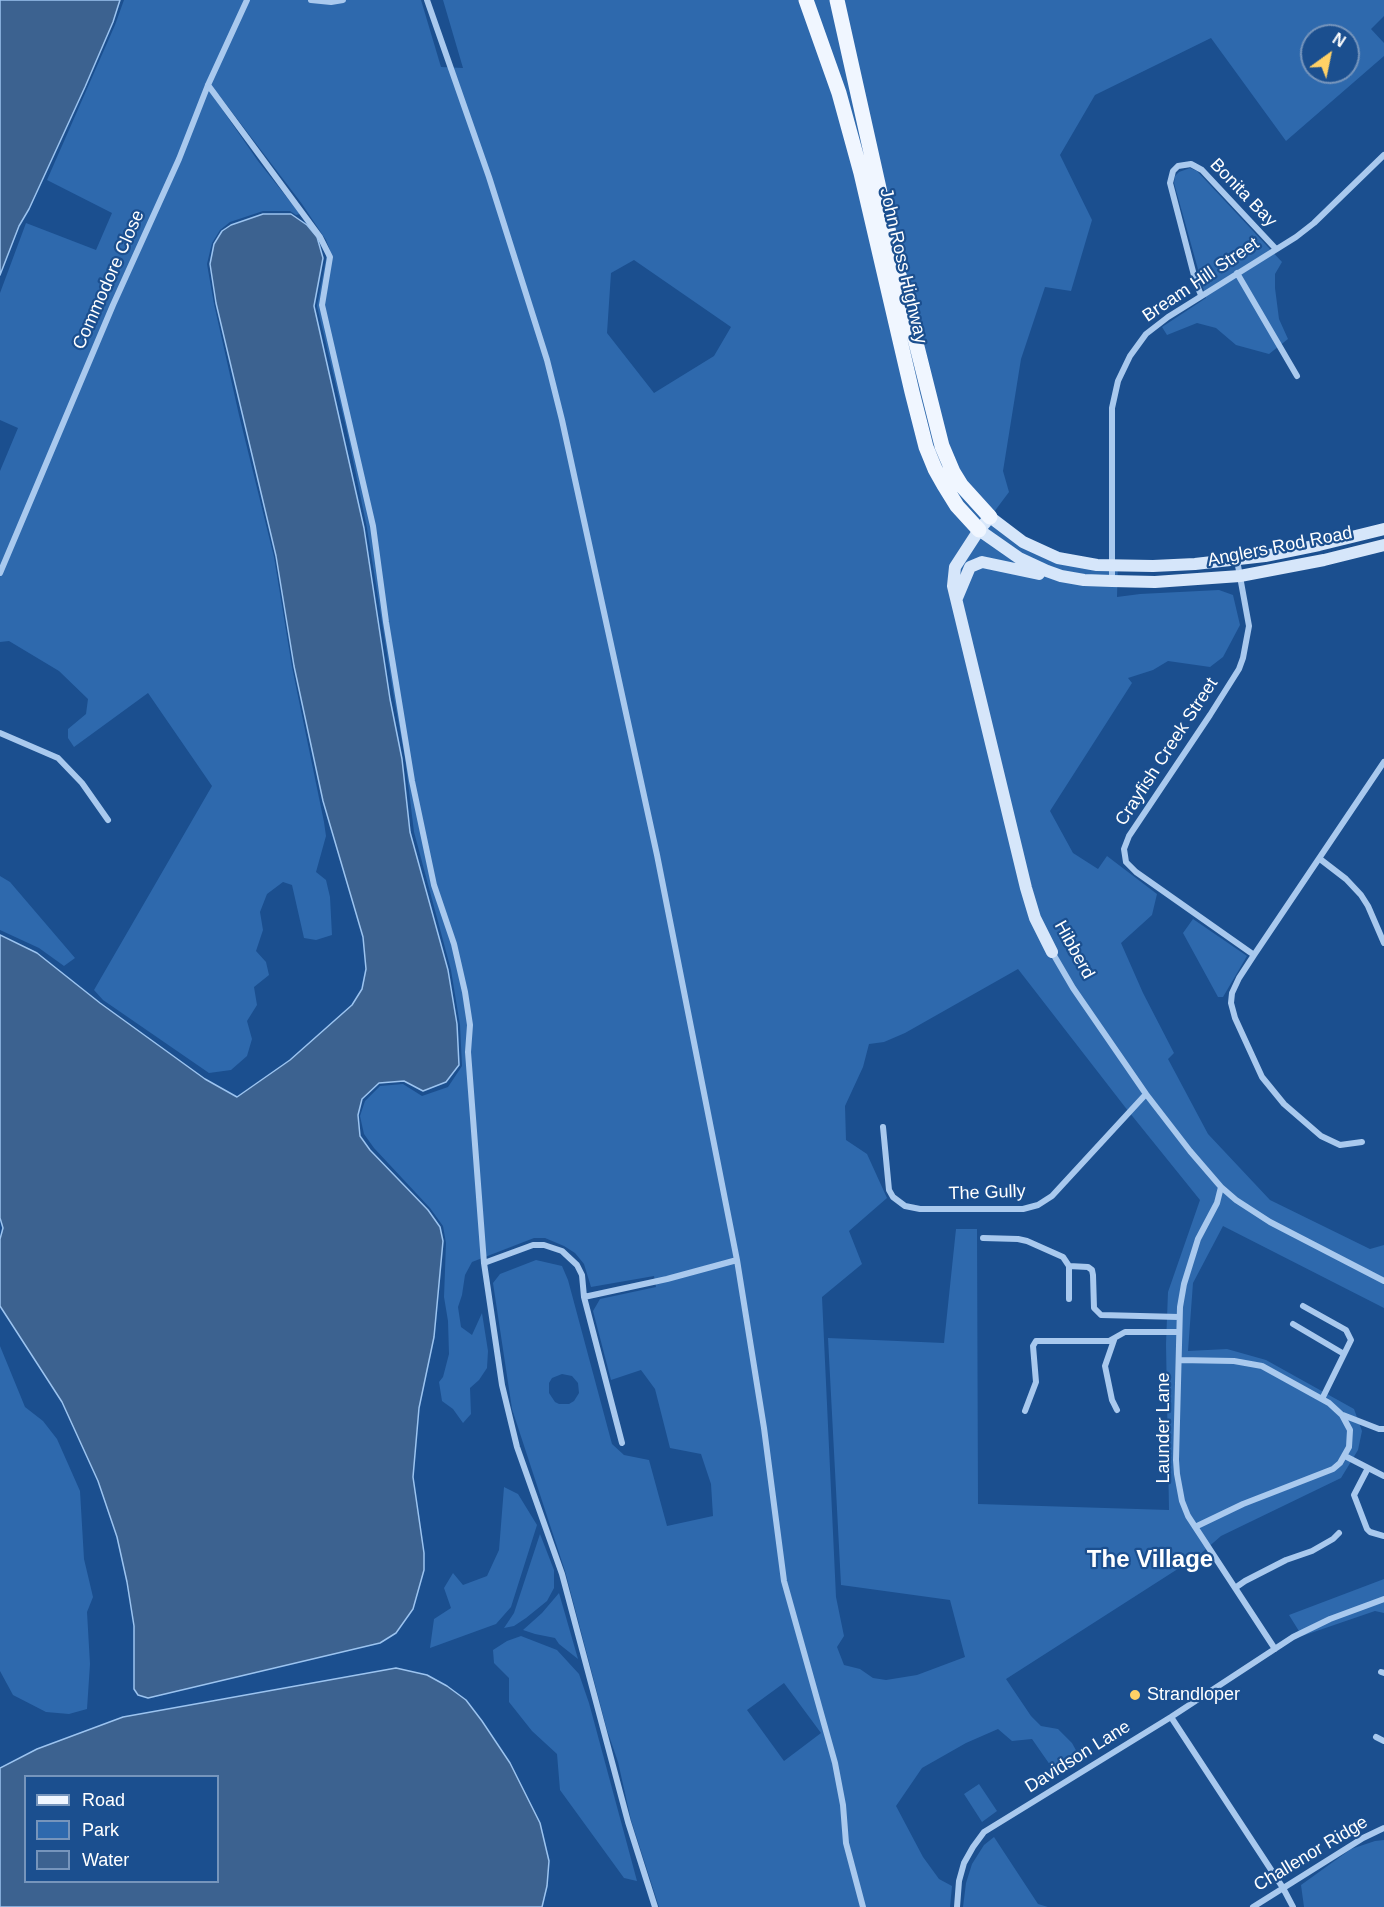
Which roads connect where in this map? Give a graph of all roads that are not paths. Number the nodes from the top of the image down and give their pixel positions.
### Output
1 (247, 0) edge
2 (311, 0) edge
3 (343, 0) edge
4 (427, 0) edge
5 (806, 0) edge
6 (837, 0) edge
7 (208, 85) junction
8 (1384, 155) edge
9 (1276, 249) junction
10 (1237, 273) junction
11 (1201, 295) junction
12 (1297, 376) dead end
13 (990, 517) junction
14 (1384, 529) edge
15 (979, 530) junction
16 (1384, 545) edge
17 (1237, 560) junction
18 (1113, 566) junction
19 (0, 573) edge
20 (1061, 576) junction
21 (1240, 576) junction
22 (1112, 581) junction
23 (957, 598) junction
24 (0, 733) edge
25 (1384, 762) edge
26 (108, 820) dead end
27 (1320, 859) junction
28 (1384, 943) edge
29 (1052, 952) joint
30 (1254, 955) junction
31 (1146, 1094) junction
32 (883, 1127) dead end
33 (1362, 1142) dead end
34 (1221, 1186) junction
35 (983, 1239) dead end
36 (737, 1260) junction
37 (484, 1263) junction
38 (1069, 1266) junction
39 (1384, 1281) edge
40 (584, 1297) junction
41 (1069, 1299) dead end
42 (1303, 1306) dead end
43 (1179, 1317) junction
44 (1293, 1324) dead end
45 (1179, 1332) junction
46 (1114, 1340) junction
47 (1344, 1353) junction
48 (1179, 1360) junction
49 (1322, 1399) junction
50 (1117, 1410) dead end
51 (1025, 1411) dead end
52 (1342, 1415) junction
53 (1384, 1428) edge
54 (622, 1443) dead end
55 (1345, 1456) junction
56 (1368, 1468) junction
57 (1384, 1476) edge
58 (1195, 1527) junction
59 (1339, 1533) dead end
60 (1384, 1536) edge
61 (1235, 1588) junction
62 (1384, 1599) edge
63 (1275, 1649) junction
64 (1171, 1717) junction
65 (1376, 1737) dead end
66 (1384, 1741) edge
67 (1384, 1828) edge
68 (1283, 1888) junction
69 (656, 1907) edge
70 (862, 1907) edge
71 (957, 1907) edge
72 (1253, 1907) edge
73 (1293, 1907) edge

1 - 7 street, Commodore Close
2 - 3 street
4 - 36 street
5 - 15 main road, John Ross Highway
6 - 13 main road, John Ross Highway
7 - 19 street, Commodore Close
7 - 37 street
8 - 9 street, Bream Hill Street
9 - 10 street, Bream Hill Street
9 - 11 street, Bonita Bay
10 - 11 street, Bream Hill Street
10 - 12 street
11 - 18 street, Bream Hill Street
13 - 15 street, Hibberd
13 - 18 street, Anglers Rod Road
14 - 17 street, Anglers Rod Road
15 - 20 street, Anglers Rod Road
15 - 23 street, Hibberd
16 - 21 street, Anglers Rod Road
17 - 18 street, Anglers Rod Road
17 - 21 street, Crayfish Creek Street
18 - 22 street, Bream Hill Street
20 - 22 street, Anglers Rod Road
20 - 23 street
21 - 22 street, Anglers Rod Road
21 - 30 street, Crayfish Creek Street
23 - 29 street, Hibberd
24 - 26 street
25 - 27 street
27 - 28 street
27 - 30 street
29 - 31 street, Hibberd
30 - 33 street
31 - 32 street, The Gully
31 - 34 street, Hibberd
34 - 39 street, Hibberd
34 - 43 street, Launder Lane
35 - 38 street
36 - 40 street
36 - 70 street
37 - 40 street
37 - 69 street
38 - 41 street
38 - 43 street
40 - 54 street
42 - 47 street
43 - 45 street, Launder Lane
44 - 47 street
45 - 46 street
45 - 48 street, Launder Lane
46 - 50 street
46 - 51 street
47 - 49 street
48 - 49 street
48 - 58 street, Launder Lane
49 - 52 street
52 - 53 street
52 - 55 street
55 - 56 street
55 - 58 street
56 - 57 street
56 - 60 street
58 - 61 street, Launder Lane
59 - 61 street
61 - 63 street, Launder Lane
62 - 63 street, Davidson Lane
63 - 64 street, Davidson Lane
64 - 68 street
64 - 71 street, Davidson Lane
65 - 66 street
67 - 68 street, Challenor Ridge
68 - 72 street, Challenor Ridge
68 - 73 street

